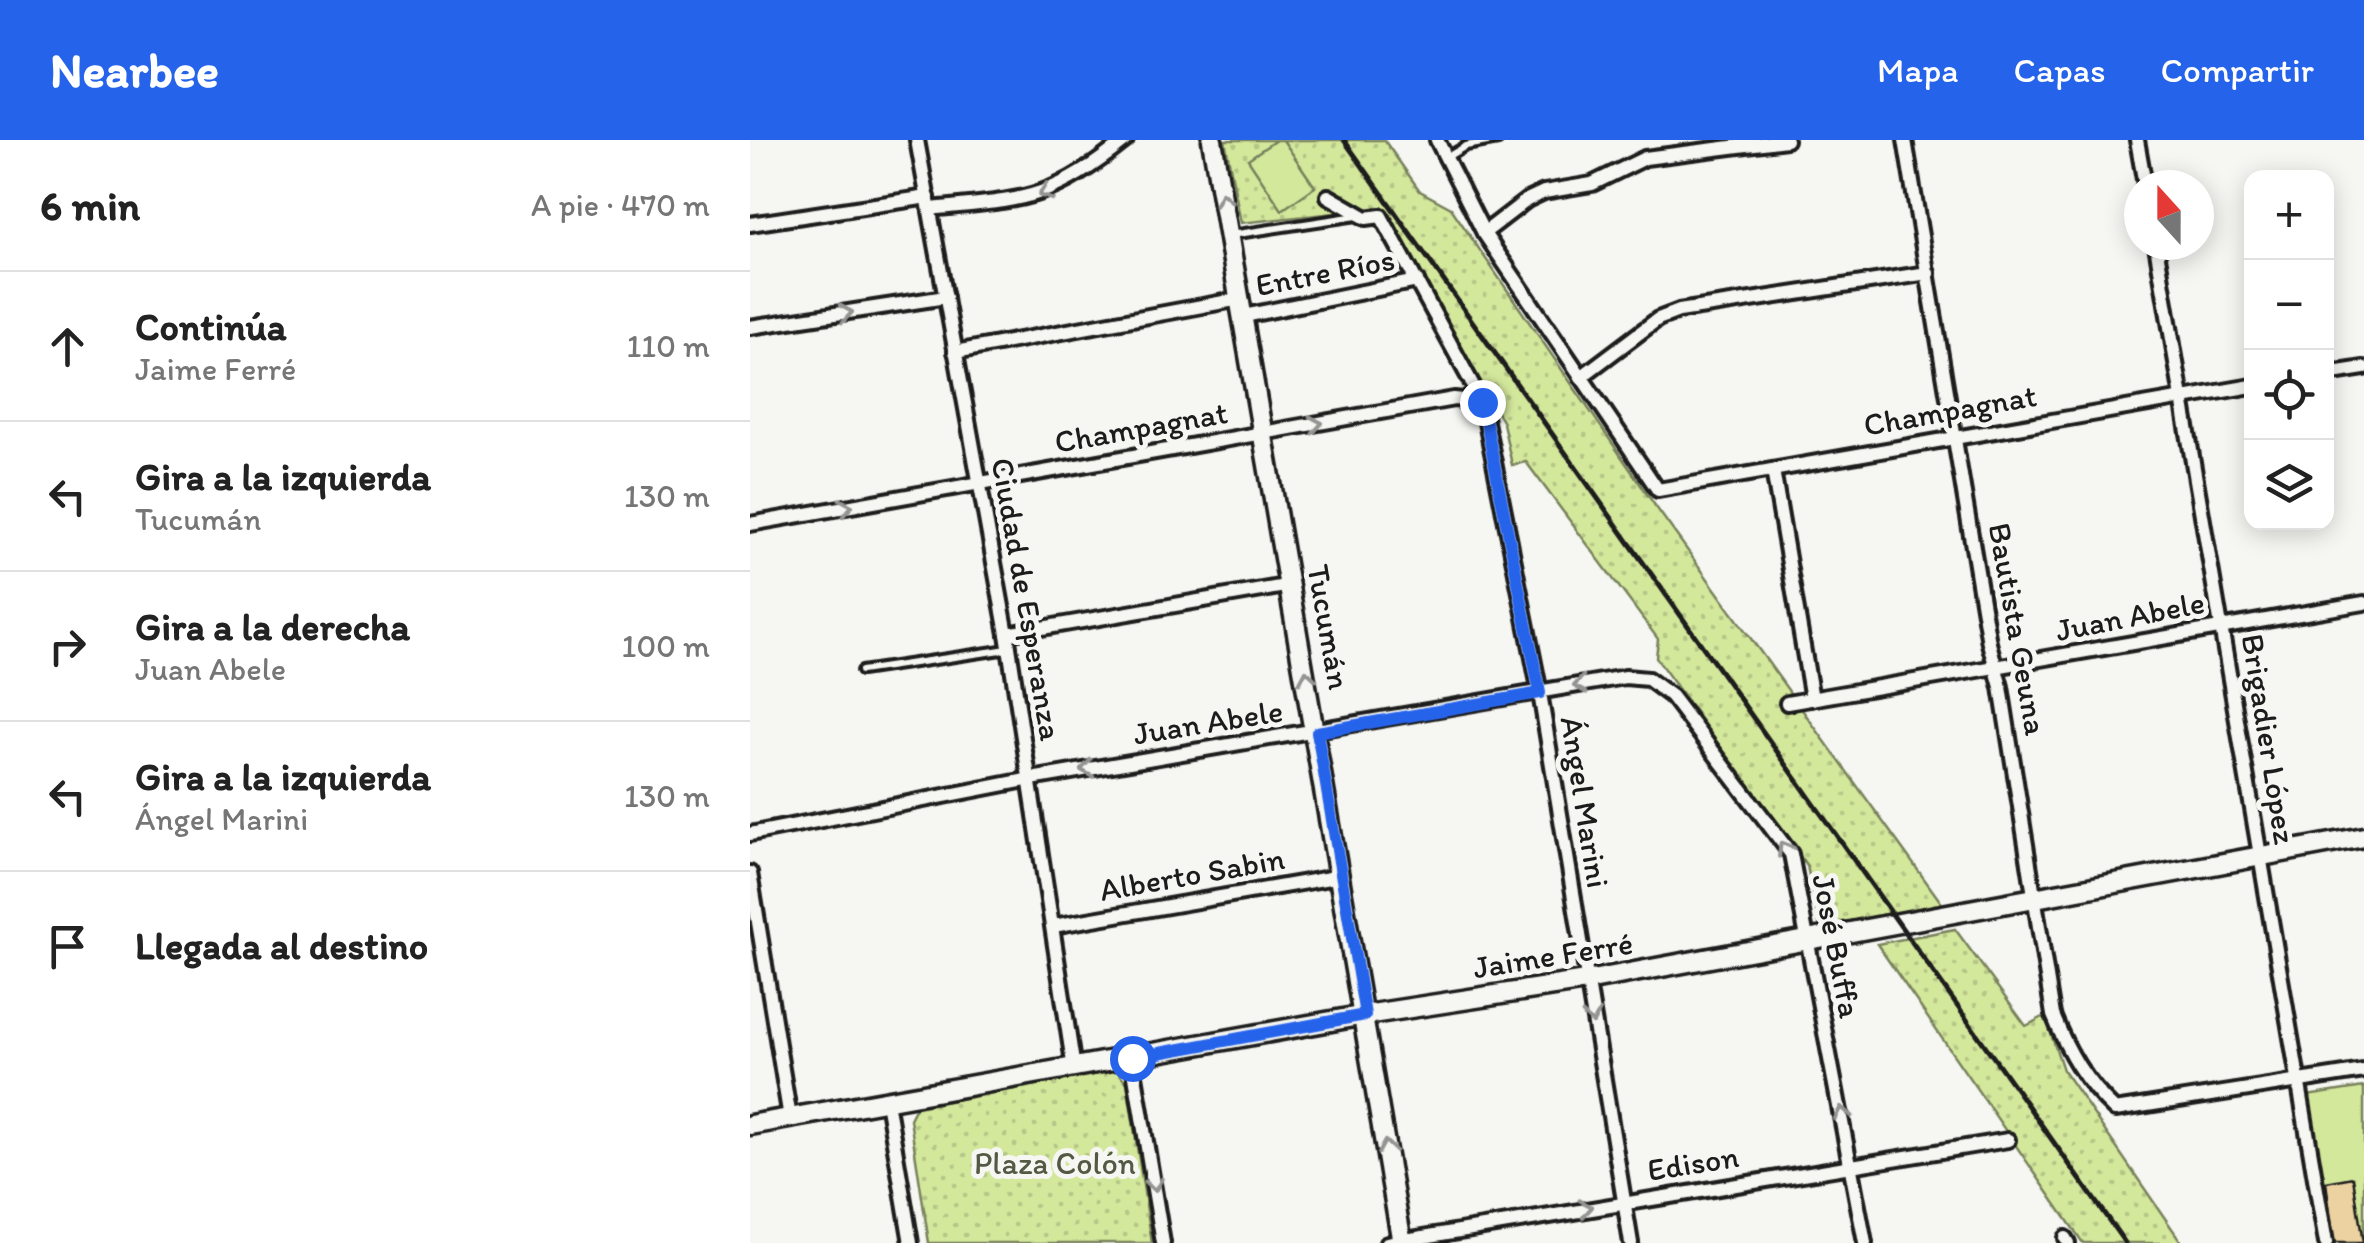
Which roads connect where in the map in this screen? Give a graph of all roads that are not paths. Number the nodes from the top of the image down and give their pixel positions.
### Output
1 (917, 140) edge
2 (1126, 140) edge
3 (1212, 140) edge
4 (1438, 140) edge
5 (1498, 140) edge
6 (1661, 140) edge
7 (1786, 140) edge
8 (1904, 140) edge
9 (2138, 140) edge
10 (1664, 156) junction
11 (1446, 158) junction
12 (2143, 170) edge
13 (1328, 196) dead end
14 (929, 203) junction
15 (1358, 215) junction
16 (750, 224) edge
17 (1484, 233) junction
18 (1230, 235) junction
19 (2159, 260) edge
20 (1928, 273) junction
21 (1417, 281) junction
22 (946, 297) junction
23 (1242, 308) junction
24 (750, 328) edge
25 (956, 352) junction
26 (2364, 368) edge
27 (2334, 373) edge
28 (1581, 377) junction
29 (2244, 387) edge
30 (2182, 398) junction
31 (1482, 402) junction
32 (1264, 433) junction
33 (1957, 436) junction
34 (1773, 470) junction
35 (979, 483) junction
36 (750, 524) edge
37 (1290, 584) junction
38 (2364, 603) edge
39 (2222, 626) junction
40 (1008, 641) junction
41 (1997, 669) junction
42 (861, 672) dead end
43 (1540, 693) junction
44 (1671, 696) joint
45 (1812, 699) junction
46 (1787, 703) dead end
47 (1317, 732) junction
48 (1031, 778) junction
49 (750, 834) edge
50 (2364, 837) edge
51 (2260, 855) junction
52 (750, 873) edge
53 (1341, 876) junction
54 (2035, 895) junction
55 (1053, 926) junction
56 (1809, 941) junction
57 (1586, 981) junction
58 (1365, 1015) junction
59 (1132, 1058) junction
60 (1074, 1069) junction
61 (2364, 1071) edge
62 (2301, 1082) junction
63 (887, 1101) junction
64 (790, 1118) junction
65 (750, 1125) edge
66 (2008, 1140) dead end
67 (1852, 1165) junction
68 (1624, 1202) junction
69 (1397, 1242) edge
70 (911, 1243) edge
71 (1163, 1243) edge
72 (1631, 1243) edge
73 (1865, 1243) edge
74 (2326, 1243) edge

1 - 14 street, Ciudad de Esperanza
2 -> 14 street
18 -> 3 street, Tucumán
4 - 11 street
5 - 11 lane
6 - 10 street
7 - 10 street
8 - 20 street, Bautista Geuna
9 - 12 street
10 - 17 street
11 - 17 street
13 - 15 street, Ángel Marini
14 - 16 street
14 - 22 street, Ciudad de Esperanza
15 - 18 lane
15 - 21 street, Ángel Marini
17 - 28 street
18 - 23 street, Tucumán
19 - 30 street, Brigadier López
20 - 28 street
20 - 33 street, Bautista Geuna
21 - 23 street, Entre Ríos
21 - 31 street, Ángel Marini
24 -> 22 street
22 - 25 street, Ciudad de Esperanza
23 - 25 street, Entre Ríos
23 - 32 street, Tucumán
25 - 35 street, Ciudad de Esperanza
26 - 27 street
28 - 34 street, Champagnat
29 - 30 street, Champagnat
30 - 33 street, Champagnat
30 - 39 street, Brigadier López
32 -> 31 street, Champagnat
31 - 43 street, Ángel Marini
32 - 35 street, Champagnat
32 - 37 street, Tucumán
33 - 34 street, Champagnat
33 - 41 street, Bautista Geuna
34 - 45 street
36 -> 35 street, Champagnat
35 - 40 street, Ciudad de Esperanza
37 - 40 street
47 -> 37 street, Tucumán
38 - 39 street, Juan Abele
39 - 41 street, Juan Abele
39 - 51 street, Brigadier López
40 - 42 lane
40 - 48 street, Ciudad de Esperanza
41 - 45 street, Juan Abele
41 - 54 street, Bautista Geuna
44 -> 43 street, Juan Abele
43 - 47 street, Juan Abele
43 - 57 street, Ángel Marini
56 -> 44 street, José Buffa
45 - 46 street, Juan Abele
47 -> 48 street, Juan Abele
47 - 53 street, Tucumán
48 - 49 street, Juan Abele
48 - 55 street, Ciudad de Esperanza
50 - 51 street, Jaime Ferré
51 - 54 street, Jaime Ferré
51 - 62 street, Brigadier López
52 - 64 street
53 - 55 street, Alberto Sabin
53 - 58 street, Tucumán
54 - 56 street, Jaime Ferré
54 - 62 street, Bautista Geuna
55 - 60 street, Ciudad de Esperanza
56 - 57 street, Jaime Ferré
67 -> 56 street, José Buffa
57 - 58 street, Jaime Ferré
57 -> 68 street, Ángel Marini
58 - 59 street, Jaime Ferré
69 -> 58 street, Tucumán
59 - 60 street, Jaime Ferré
59 -> 71 street
60 - 63 street, Jaime Ferré
61 - 62 street
62 - 74 street, Brigadier López
63 - 64 street, Jaime Ferré
63 - 70 street
64 - 65 street, Jaime Ferré
66 - 67 street, Edison
67 - 68 street, Edison
67 - 73 street, José Buffa
69 -> 68 street, Edison
68 - 72 street, Ángel Marini

